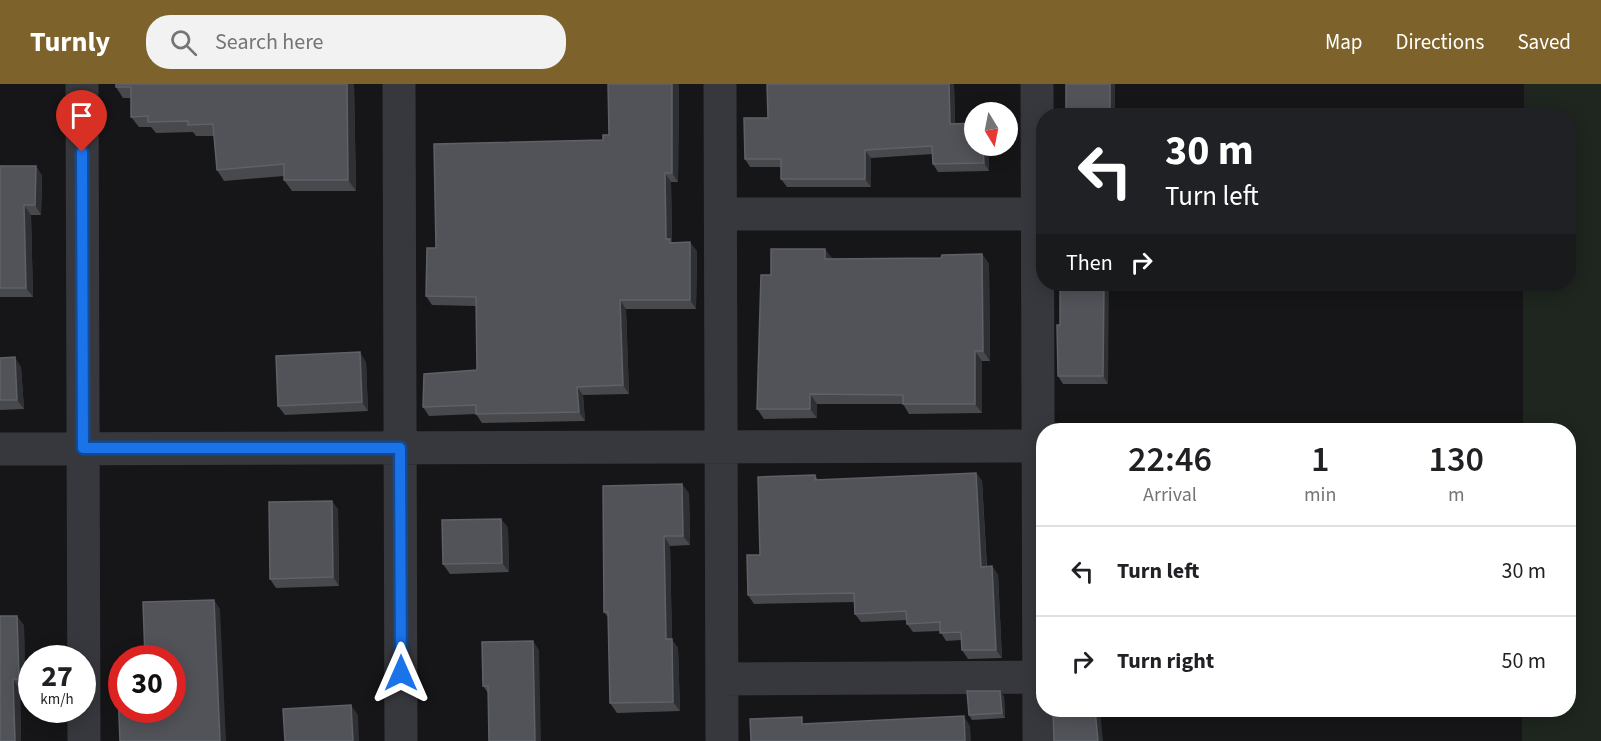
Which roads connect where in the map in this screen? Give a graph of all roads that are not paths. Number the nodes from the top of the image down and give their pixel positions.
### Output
1 (82, 84) edge
2 (399, 84) edge
3 (720, 84) edge
4 (1037, 84) edge
5 (1037, 108) edge
6 (721, 214) junction
7 (1036, 214) edge
8 (1038, 291) edge
9 (1041, 423) edge
10 (1036, 446) edge
11 (721, 447) junction
12 (83, 448) junction
13 (400, 448) junction
14 (0, 449) edge
15 (1036, 677) edge
16 (722, 679) junction
17 (1039, 717) edge
18 (84, 741) edge
19 (401, 741) edge
20 (722, 741) edge
21 (1039, 741) edge

1 - 12 street
2 - 13 street
3 - 6 street
4 - 5 street
6 - 7 street
6 - 11 street
8 - 9 street
10 - 11 street
11 - 13 street
11 - 16 street
12 - 13 street
12 - 14 street
12 - 18 street
13 - 19 street
15 - 16 street
16 - 20 street
17 - 21 street

